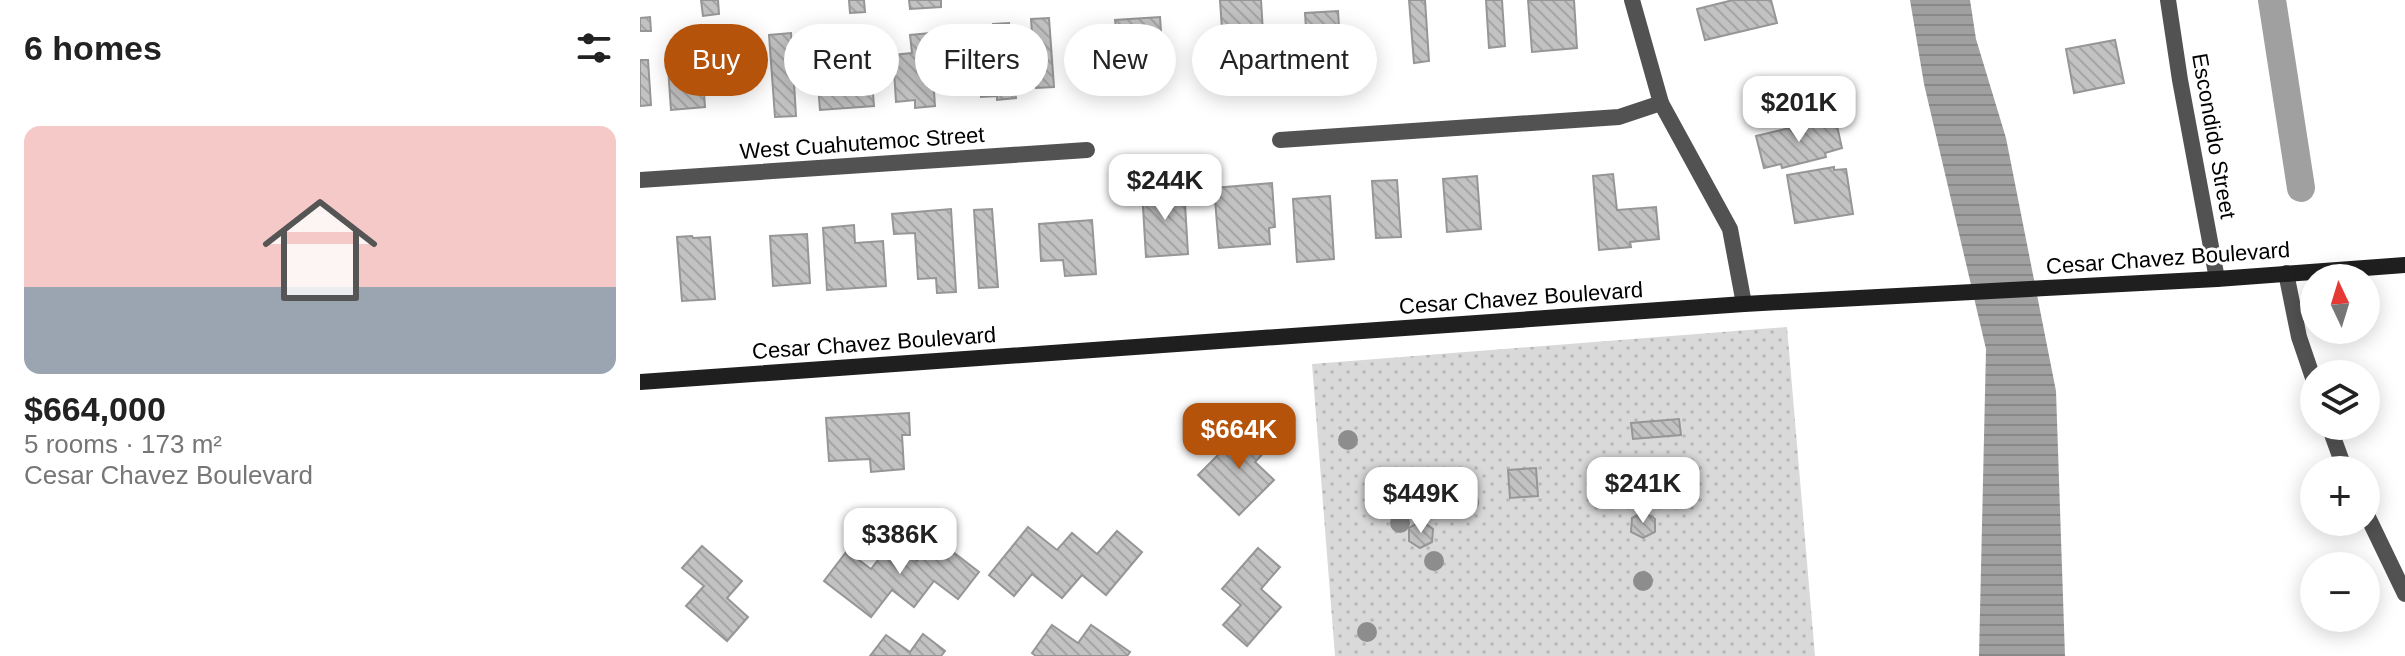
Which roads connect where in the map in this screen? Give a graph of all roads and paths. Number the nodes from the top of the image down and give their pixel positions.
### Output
1 (1632, 0) edge
2 (2168, 0) edge
3 (1661, 103) junction
4 (1280, 140) dead end
5 (1087, 150) dead end
6 (640, 180) edge
7 (2405, 265) edge
8 (2286, 273) junction
9 (2217, 279) junction
10 (1744, 304) junction
11 (2307, 360) edge
12 (640, 382) edge
13 (2377, 536) edge
14 (2405, 594) edge

1 - 3 street
2 - 9 street, Escondido Street
3 - 4 street
3 - 10 street
5 - 6 street, West Cuahutemoc Street
7 - 8 street, Cesar Chavez Boulevard
8 - 9 street, Cesar Chavez Boulevard
8 - 11 street
9 - 10 street, Cesar Chavez Boulevard
10 - 12 street, Cesar Chavez Boulevard
13 - 14 street

